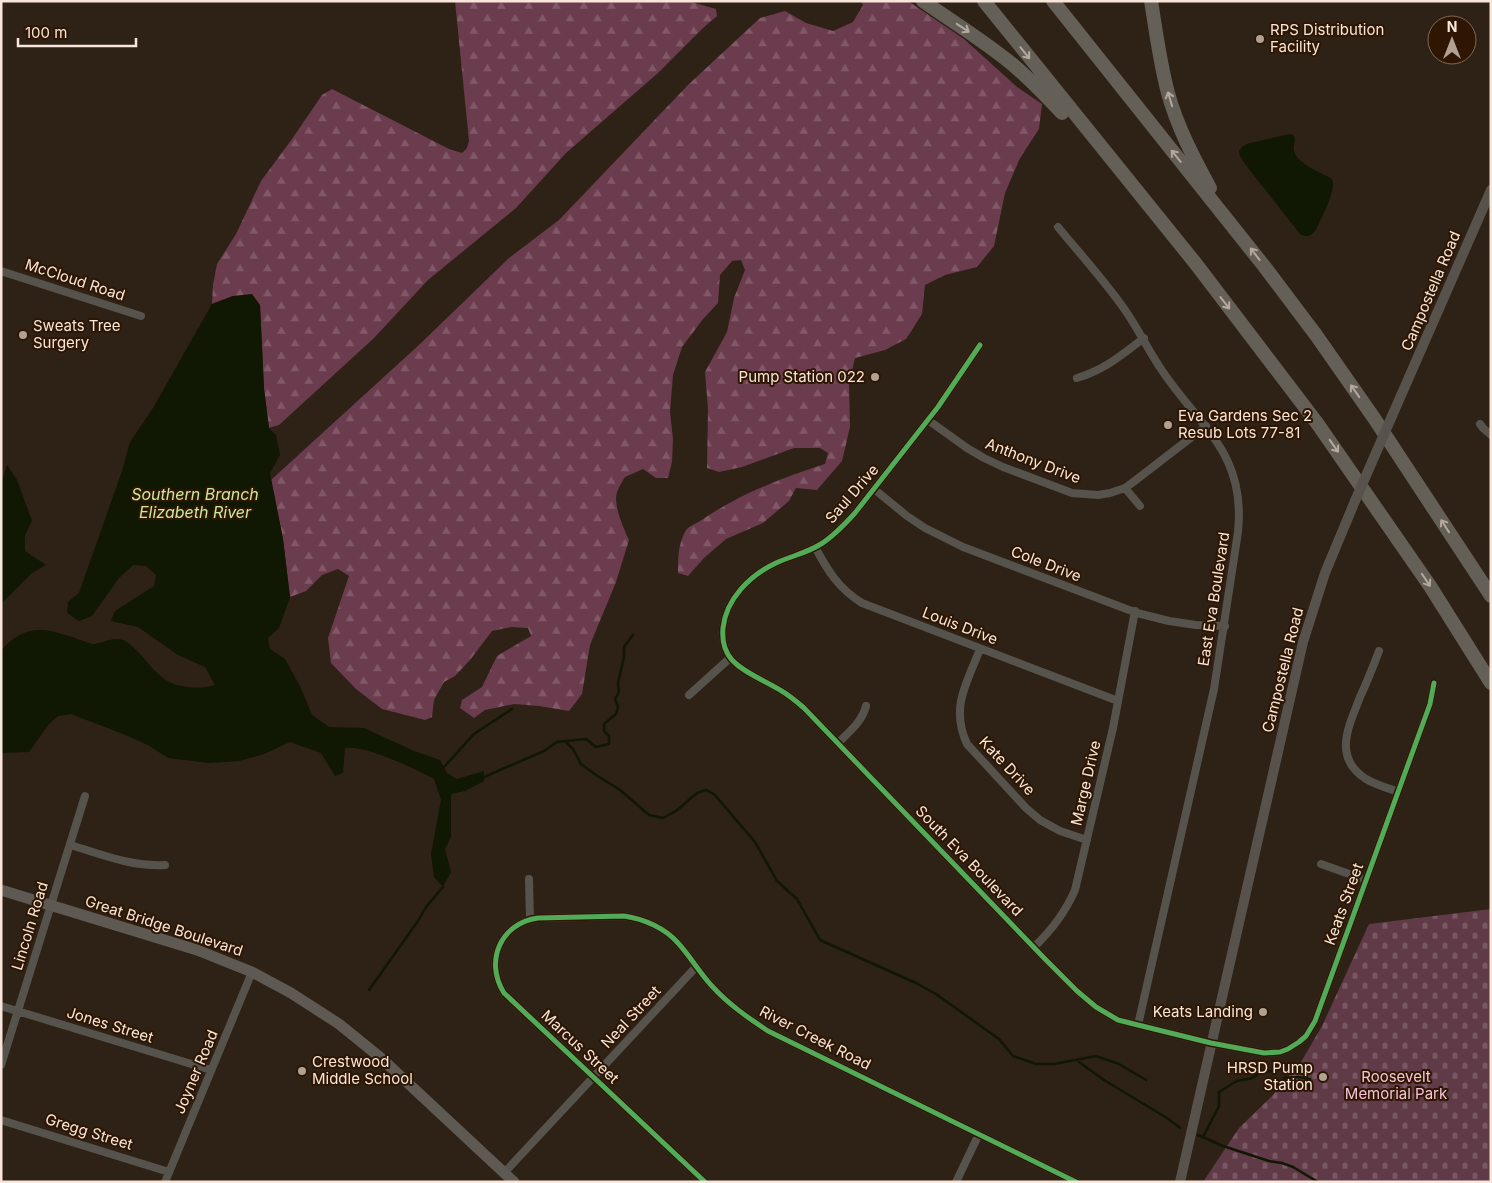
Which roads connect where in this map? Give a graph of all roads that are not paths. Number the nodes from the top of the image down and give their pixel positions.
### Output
1 (923, 1) edge
2 (984, 1) edge
3 (1053, 1) edge
4 (1151, 1) edge
5 (1491, 190) edge
6 (1229, 221) junction
7 (1058, 227) dead end
8 (1196, 264) junction
9 (1, 271) edge
10 (141, 316) dead end
11 (1144, 338) junction
12 (980, 346) dead end
13 (1077, 378) dead end
14 (928, 420) junction
15 (1480, 424) dead end
16 (1206, 426) junction
17 (1491, 435) edge
18 (1125, 488) junction
19 (874, 490) junction
20 (1140, 506) dead end
21 (815, 547) junction
22 (1491, 596) edge
23 (1135, 612) junction
24 (1225, 626) junction
25 (980, 649) junction
26 (1379, 651) dead end
27 (730, 658) junction
28 (1434, 683) dead end
29 (1491, 683) edge
30 (689, 695) dead end
31 (1118, 701) junction
32 (866, 706) dead end
33 (838, 743) junction
34 (1398, 792) junction
35 (85, 796) dead end
36 (1087, 840) junction
37 (70, 844) junction
38 (1321, 864) dead end
39 (165, 865) dead end
40 (529, 879) dead end
41 (1366, 880) junction
42 (1, 890) edge
43 (51, 905) junction
44 (530, 920) junction
45 (1034, 947) junction
46 (696, 967) junction
47 (252, 972) junction
48 (1, 1006) edge
49 (18, 1011) junction
50 (1138, 1025) junction
51 (1211, 1043) junction
52 (1, 1065) edge
53 (211, 1070) junction
54 (594, 1077) junction
55 (1, 1120) edge
56 (979, 1134) junction
57 (169, 1172) junction
58 (504, 1172) junction
59 (165, 1182) edge
60 (514, 1182) edge
61 (704, 1182) edge
62 (956, 1182) edge
63 (1076, 1182) edge
64 (1180, 1182) edge

1 -> 8 highway
2 -> 8 highway
6 -> 3 highway
6 -> 4 highway
5 - 51 main road, Campostella Road, bridge
22 -> 6 highway
7 - 11 street, East Eva Boulevard
8 -> 29 highway
9 - 10 street, McCloud Road
11 - 13 street
11 - 16 street, East Eva Boulevard
12 - 14 street, Saul Drive
14 - 18 street, Anthony Drive
14 - 19 street, Saul Drive
15 - 17 street
16 - 18 street, Anthony Drive
16 - 24 street, East Eva Boulevard
18 - 20 street
19 - 21 street, Saul Drive
19 - 23 street, Cole Drive
21 - 25 street, Louis Drive
21 - 27 street, Saul Drive
23 - 24 street, Cole Drive
23 - 31 street, Marge Drive
24 - 50 street, East Eva Boulevard
25 - 31 street, Louis Drive
25 - 36 street, Kate Drive
26 - 34 street
27 - 30 street
27 - 33 street, South Eva Boulevard
28 - 34 street, Keats Street
31 - 36 street, Marge Drive
32 - 33 street
33 - 45 street, South Eva Boulevard
34 - 41 street, Keats Street
35 - 37 street, Lincoln Road
36 - 45 street, Marge Drive
37 - 39 street
37 - 43 street, Lincoln Road
38 - 41 street
40 - 44 street
41 - 51 street, Keats Street
42 - 43 main road, Great Bridge Boulevard
43 - 47 main road, Great Bridge Boulevard
43 - 49 street, Lincoln Road
44 - 46 street, River Creek Road
44 - 54 street, Marcus Street
45 - 50 street, South Eva Boulevard
46 - 54 street, Neal Street
46 - 56 street, River Creek Road
47 - 53 street, Joyner Road
47 - 58 main road, Great Bridge Boulevard
48 - 49 street, Jones Street
49 - 52 street, Lincoln Road
49 - 53 street, Jones Street
50 - 51 street, South Eva Boulevard
51 - 64 main road, Campostella Road
53 - 57 street, Joyner Road
54 - 58 street, Neal Street
54 - 61 street, Marcus Street
55 - 57 street, Gregg Street
56 - 62 street
56 - 63 street, River Creek Road
57 - 59 street, Joyner Road
58 - 60 main road, Great Bridge Boulevard

